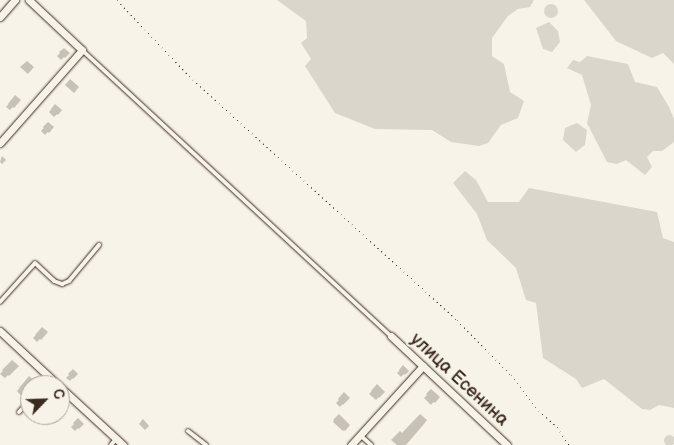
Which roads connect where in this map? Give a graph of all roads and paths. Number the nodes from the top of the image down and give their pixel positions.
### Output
1 (15, 0) edge
2 (29, 0) edge
3 (117, 0) edge
4 (0, 17) edge
5 (82, 50) junction
6 (0, 143) edge
7 (99, 245) dead end
8 (0, 302) edge
9 (0, 331) edge
10 (390, 336) joint
11 (423, 366) junction
12 (48, 375) edge
13 (70, 396) edge
14 (188, 431) dead end
15 (360, 435) junction
16 (116, 439) junction
17 (111, 445) edge
18 (123, 445) edge
19 (206, 445) edge
20 (351, 445) edge
21 (371, 445) edge
22 (507, 445) edge
23 (569, 445) edge

1 - 4 street
2 - 5 street
3 - 23 path
5 - 6 street
5 - 10 lane
7 - 8 lane
9 - 12 street
10 - 11 street, улица Есенина
11 - 15 street
11 - 22 street, улица Есенина
13 - 16 street
14 - 19 lane
15 - 20 street
15 - 21 lane
16 - 17 lane
16 - 18 street

